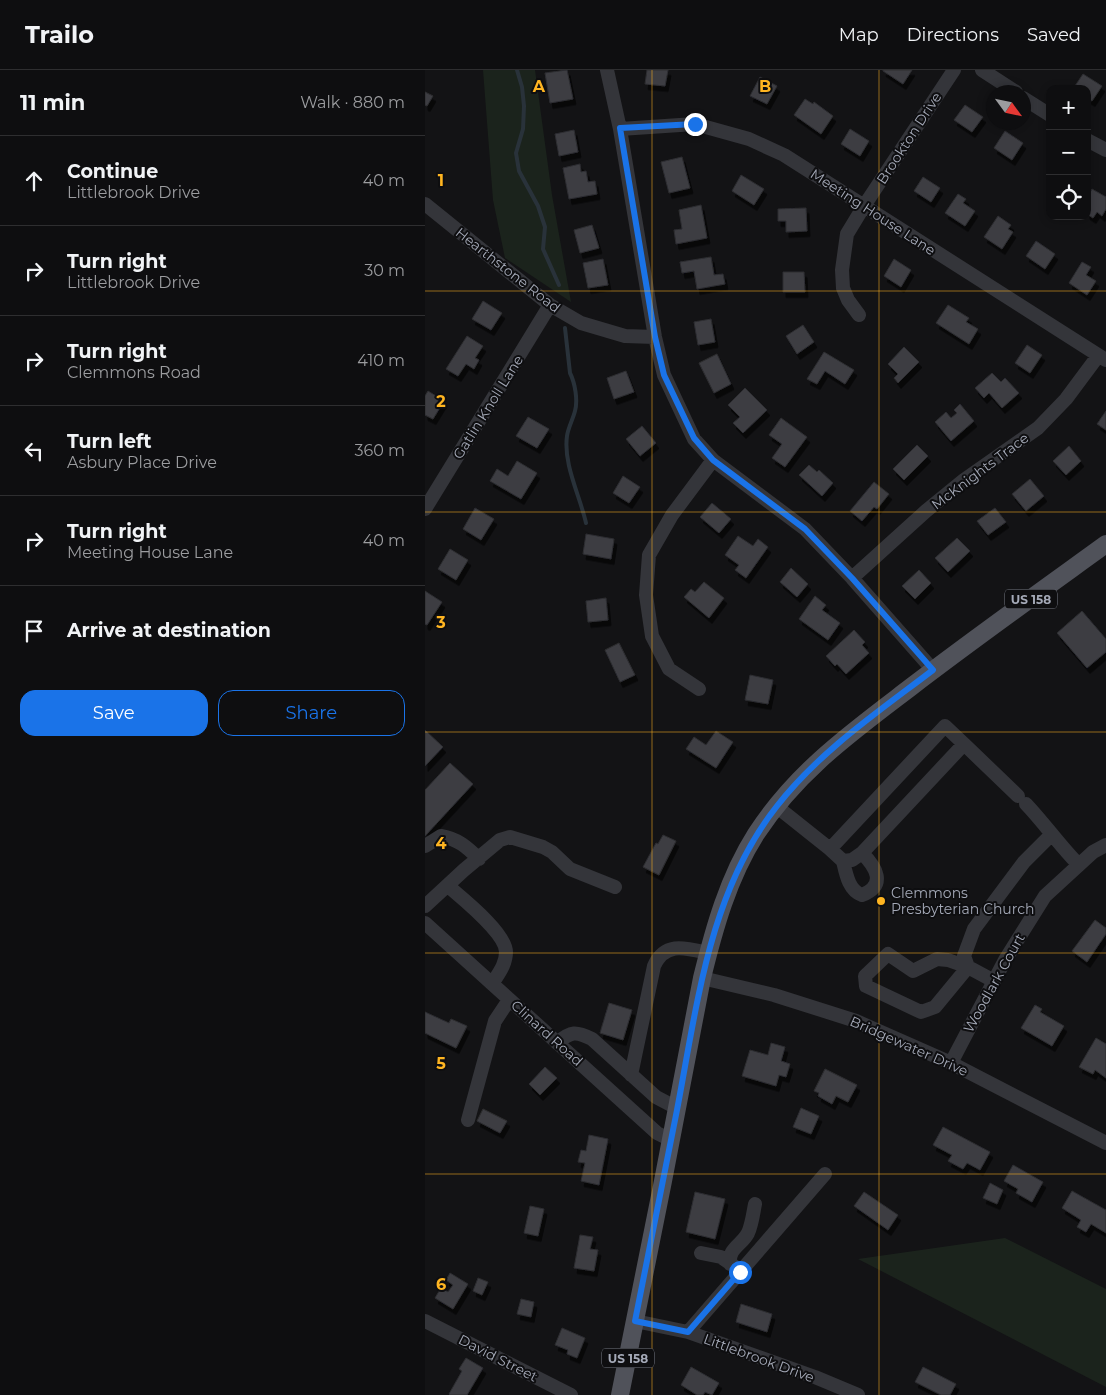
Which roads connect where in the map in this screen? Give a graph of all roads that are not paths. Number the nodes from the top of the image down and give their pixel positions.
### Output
1 (607, 70) edge
2 (954, 70) edge
3 (981, 70) edge
4 (1005, 85) edge
5 (1031, 103) edge
6 (1046, 112) edge
7 (620, 128) junction
8 (1091, 142) edge
9 (1106, 150) edge
10 (425, 204) edge
11 (863, 206) junction
12 (550, 305) junction
13 (859, 315) dead end
14 (655, 337) junction
15 (1102, 358) edge
16 (713, 460) junction
17 (425, 509) edge
18 (1106, 544) edge
19 (852, 578) junction
20 (933, 670) junction
21 (699, 689) dead end
22 (964, 744) junction
23 (776, 806) junction
24 (1051, 835) junction
25 (1106, 845) edge
26 (425, 846) edge
27 (830, 848) junction
28 (862, 853) junction
29 (479, 859) junction
30 (843, 861) junction
31 (1079, 865) junction
32 (448, 886) junction
33 (615, 887) dead end
34 (426, 902) edge
35 (425, 923) edge
36 (708, 954) junction
37 (968, 967) junction
38 (702, 978) junction
39 (993, 982) junction
40 (493, 984) junction
41 (509, 1000) junction
42 (557, 1042) junction
43 (951, 1064) junction
44 (631, 1075) junction
45 (677, 1108) junction
46 (468, 1120) dead end
47 (671, 1140) junction
48 (1106, 1143) edge
49 (825, 1174) dead end
50 (755, 1204) dead end
51 (701, 1253) dead end
52 (735, 1268) junction
53 (425, 1321) edge
54 (635, 1321) junction
55 (688, 1332) junction
56 (571, 1395) edge
57 (620, 1395) edge
58 (858, 1395) edge

1 - 7 street
2 - 11 street, Brookton Drive
3 - 4 street
5 - 6 street
7 - 11 street, Meeting House Lane
7 - 14 street
8 - 9 street
10 - 12 street, Hearthstone Road
11 - 13 street, Brookton Drive
11 - 15 street, Meeting House Lane
12 - 14 street, Hearthstone Road
12 - 17 street, Gatlin Knoll Lane
14 - 16 street
15 - 19 street, McKnights Trace
16 - 19 street
16 - 21 street
18 - 20 main road, US 158
19 - 20 street
20 - 23 main road, US 158
22 - 24 street
22 - 27 street
22 - 28 street
23 - 27 street
23 - 36 main road, US 158
24 - 31 street
24 - 37 street
25 - 31 street, Woodlark Court
26 - 29 street
27 - 30 street
28 - 30 street
28 - 30 street
29 - 32 street
29 - 33 street
31 - 39 street, Woodlark Court
32 - 34 street
32 - 40 street
35 - 40 street, Clinard Road
36 - 38 main road, US 158
36 - 44 street
37 - 37 street
37 - 39 street
38 - 43 street, Bridgewater Drive
38 - 45 main road, US 158
39 - 43 street, Woodlark Court
40 - 41 street, Clinard Road
41 - 42 street, Clinard Road
41 - 46 street
42 - 44 street
42 - 47 street, Clinard Road
43 - 48 street, Bridgewater Drive
44 - 45 street
45 - 47 main road, US 158
47 - 54 main road, US 158
49 - 52 street, Littlebrook Drive
50 - 52 street
51 - 52 street
52 - 55 street, Littlebrook Drive
53 - 56 street, David Street
54 - 55 street, Littlebrook Drive
54 - 57 main road, US 158
55 - 58 street, Littlebrook Drive

